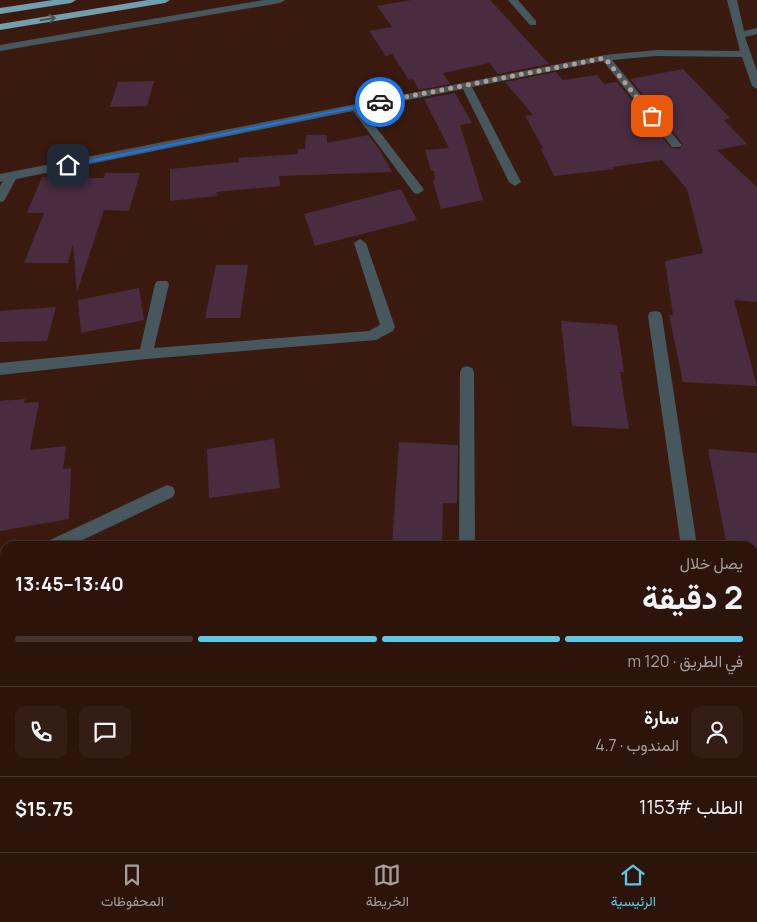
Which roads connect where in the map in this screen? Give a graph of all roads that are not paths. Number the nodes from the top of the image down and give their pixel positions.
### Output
1 (71, 0) edge
2 (165, 0) edge
3 (280, 0) edge
4 (512, 0) edge
5 (732, 0) edge
6 (0, 11) edge
7 (533, 23) dead end
8 (0, 27) edge
9 (757, 31) edge
10 (740, 35) junction
11 (0, 48) edge
12 (746, 54) junction
13 (605, 58) junction
14 (466, 85) junction
15 (757, 86) edge
16 (356, 107) junction
17 (676, 145) dead end
18 (5, 177) edge
19 (515, 182) dead end
20 (418, 190) dead end
21 (0, 198) edge
22 (360, 243) dead end
23 (162, 284) dead end
24 (655, 316) dead end
25 (146, 354) junction
26 (0, 370) edge
27 (467, 372) dead end
28 (167, 492) dead end
29 (64, 541) edge
30 (467, 541) edge
31 (688, 541) edge

1 - 6 highway
8 -> 2 highway
3 - 11 street
4 - 7 street
5 - 10 street
9 - 10 street
10 - 12 street
12 - 13 street
12 - 15 street
13 - 14 street
13 - 17 street
14 - 16 street
14 - 19 street
16 - 18 street
16 - 20 street
18 - 21 street
22 - 25 street
23 - 25 street
24 - 31 street
25 - 26 street
27 - 30 street
28 - 29 street

